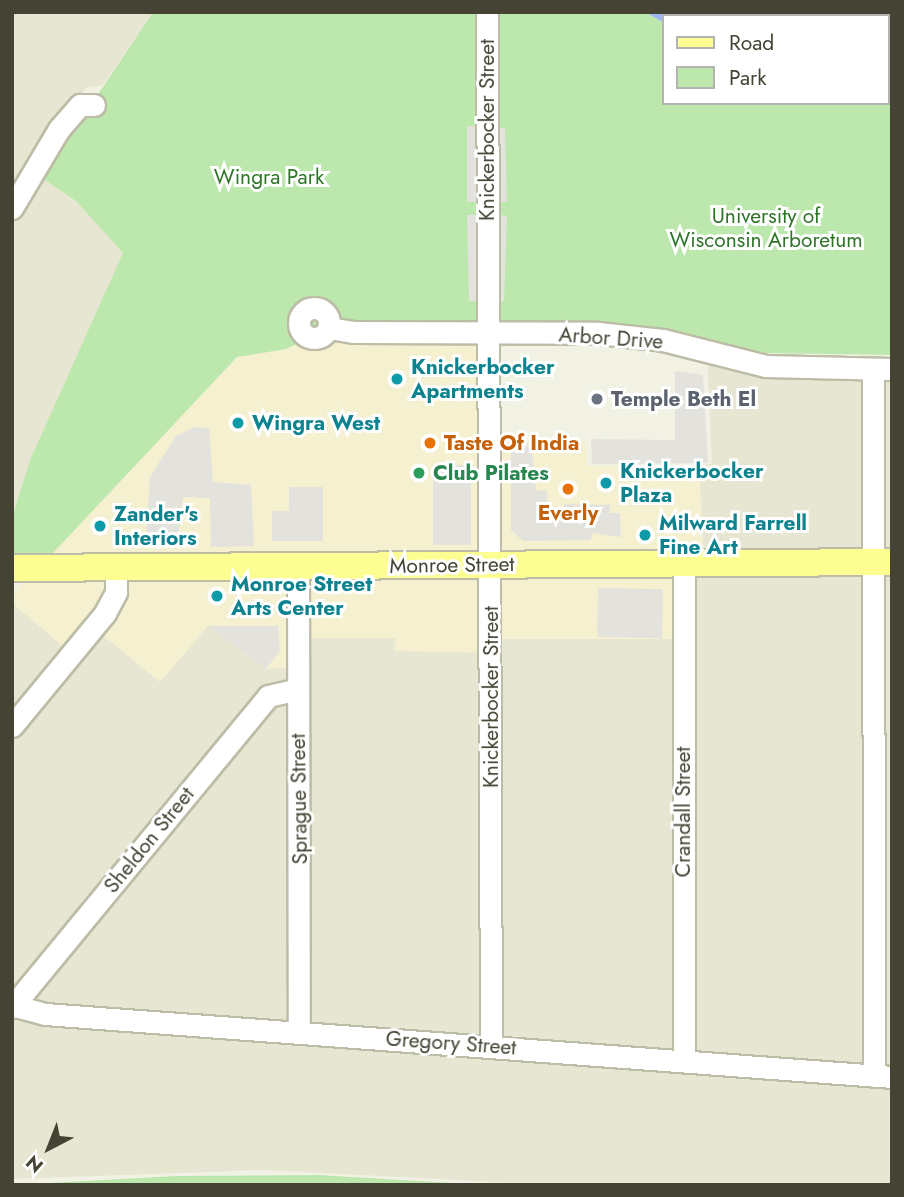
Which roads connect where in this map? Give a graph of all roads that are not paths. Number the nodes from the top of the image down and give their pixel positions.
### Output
1 (487, 12) edge
2 (94, 105) dead end
3 (12, 208) edge
4 (329, 328) dead end
5 (488, 333) junction
6 (882, 369) edge
7 (883, 562) edge
8 (492, 564) junction
9 (684, 564) junction
10 (298, 567) junction
11 (12, 568) edge
12 (116, 568) junction
13 (295, 690) junction
14 (12, 726) edge
15 (13, 1006) edge
16 (299, 1032) junction
17 (491, 1046) junction
18 (684, 1059) junction
19 (883, 1076) edge

1 - 5 street, Knickerbocker Street
2 - 3 street
4 - 5 street, Arbor Drive
5 - 6 street, Arbor Drive
5 - 8 street, Knickerbocker Street
6 - 7 street
7 - 9 main road, Monroe Street
7 - 19 street
8 - 9 main road, Monroe Street
8 - 10 main road, Monroe Street
8 - 17 street, Knickerbocker Street
9 - 18 street, Crandall Street
10 - 12 main road, Monroe Street
10 - 13 street, Sprague Street
11 - 12 main road, Monroe Street
12 - 14 street
13 - 15 street, Sheldon Street
13 - 16 street, Sprague Street
15 - 16 street, Gregory Street
16 - 17 street, Gregory Street
17 - 18 street, Gregory Street
18 - 19 street, Gregory Street

